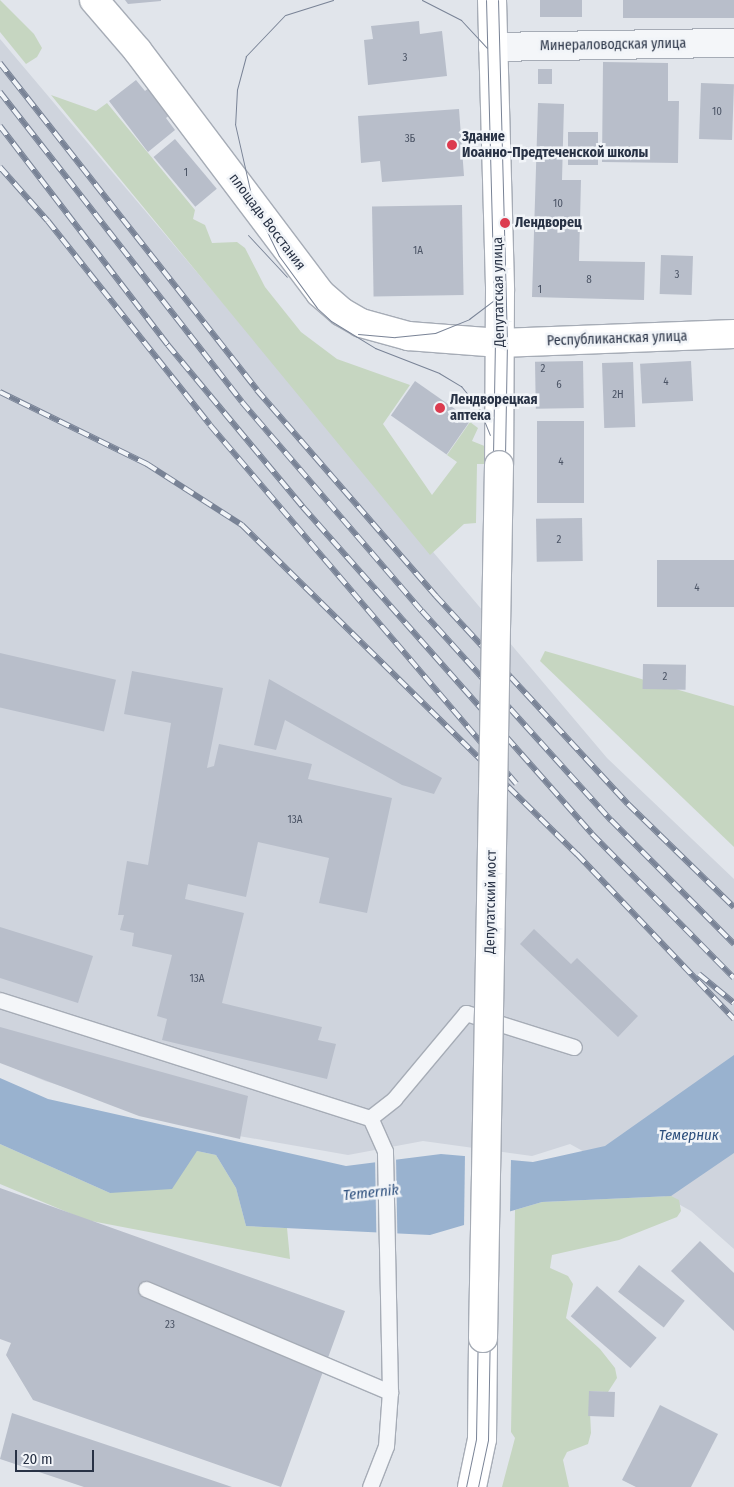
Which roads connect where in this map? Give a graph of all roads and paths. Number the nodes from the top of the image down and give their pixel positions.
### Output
1 (94, 0) edge
2 (492, 0) edge
3 (734, 43) edge
4 (493, 47) junction
5 (734, 334) edge
6 (500, 343) junction
7 (499, 465) joint
8 (0, 1000) edge
9 (574, 1047) dead end
10 (370, 1118) junction
11 (146, 1289) dead end
12 (390, 1392) junction
13 (370, 1487) edge
14 (472, 1487) edge

1 - 6 street, площадь Восстания
2 - 4 street, Депутатская улица
3 - 4 street, Минераловодская улица
4 - 6 street, Депутатская улица
5 - 6 street, Республиканская улица
6 - 7 street, Депутатская улица
7 - 14 street, Депутатский мост, bridge
8 - 10 lane
9 - 10 lane
10 - 12 lane
11 - 12 lane
12 - 13 lane

